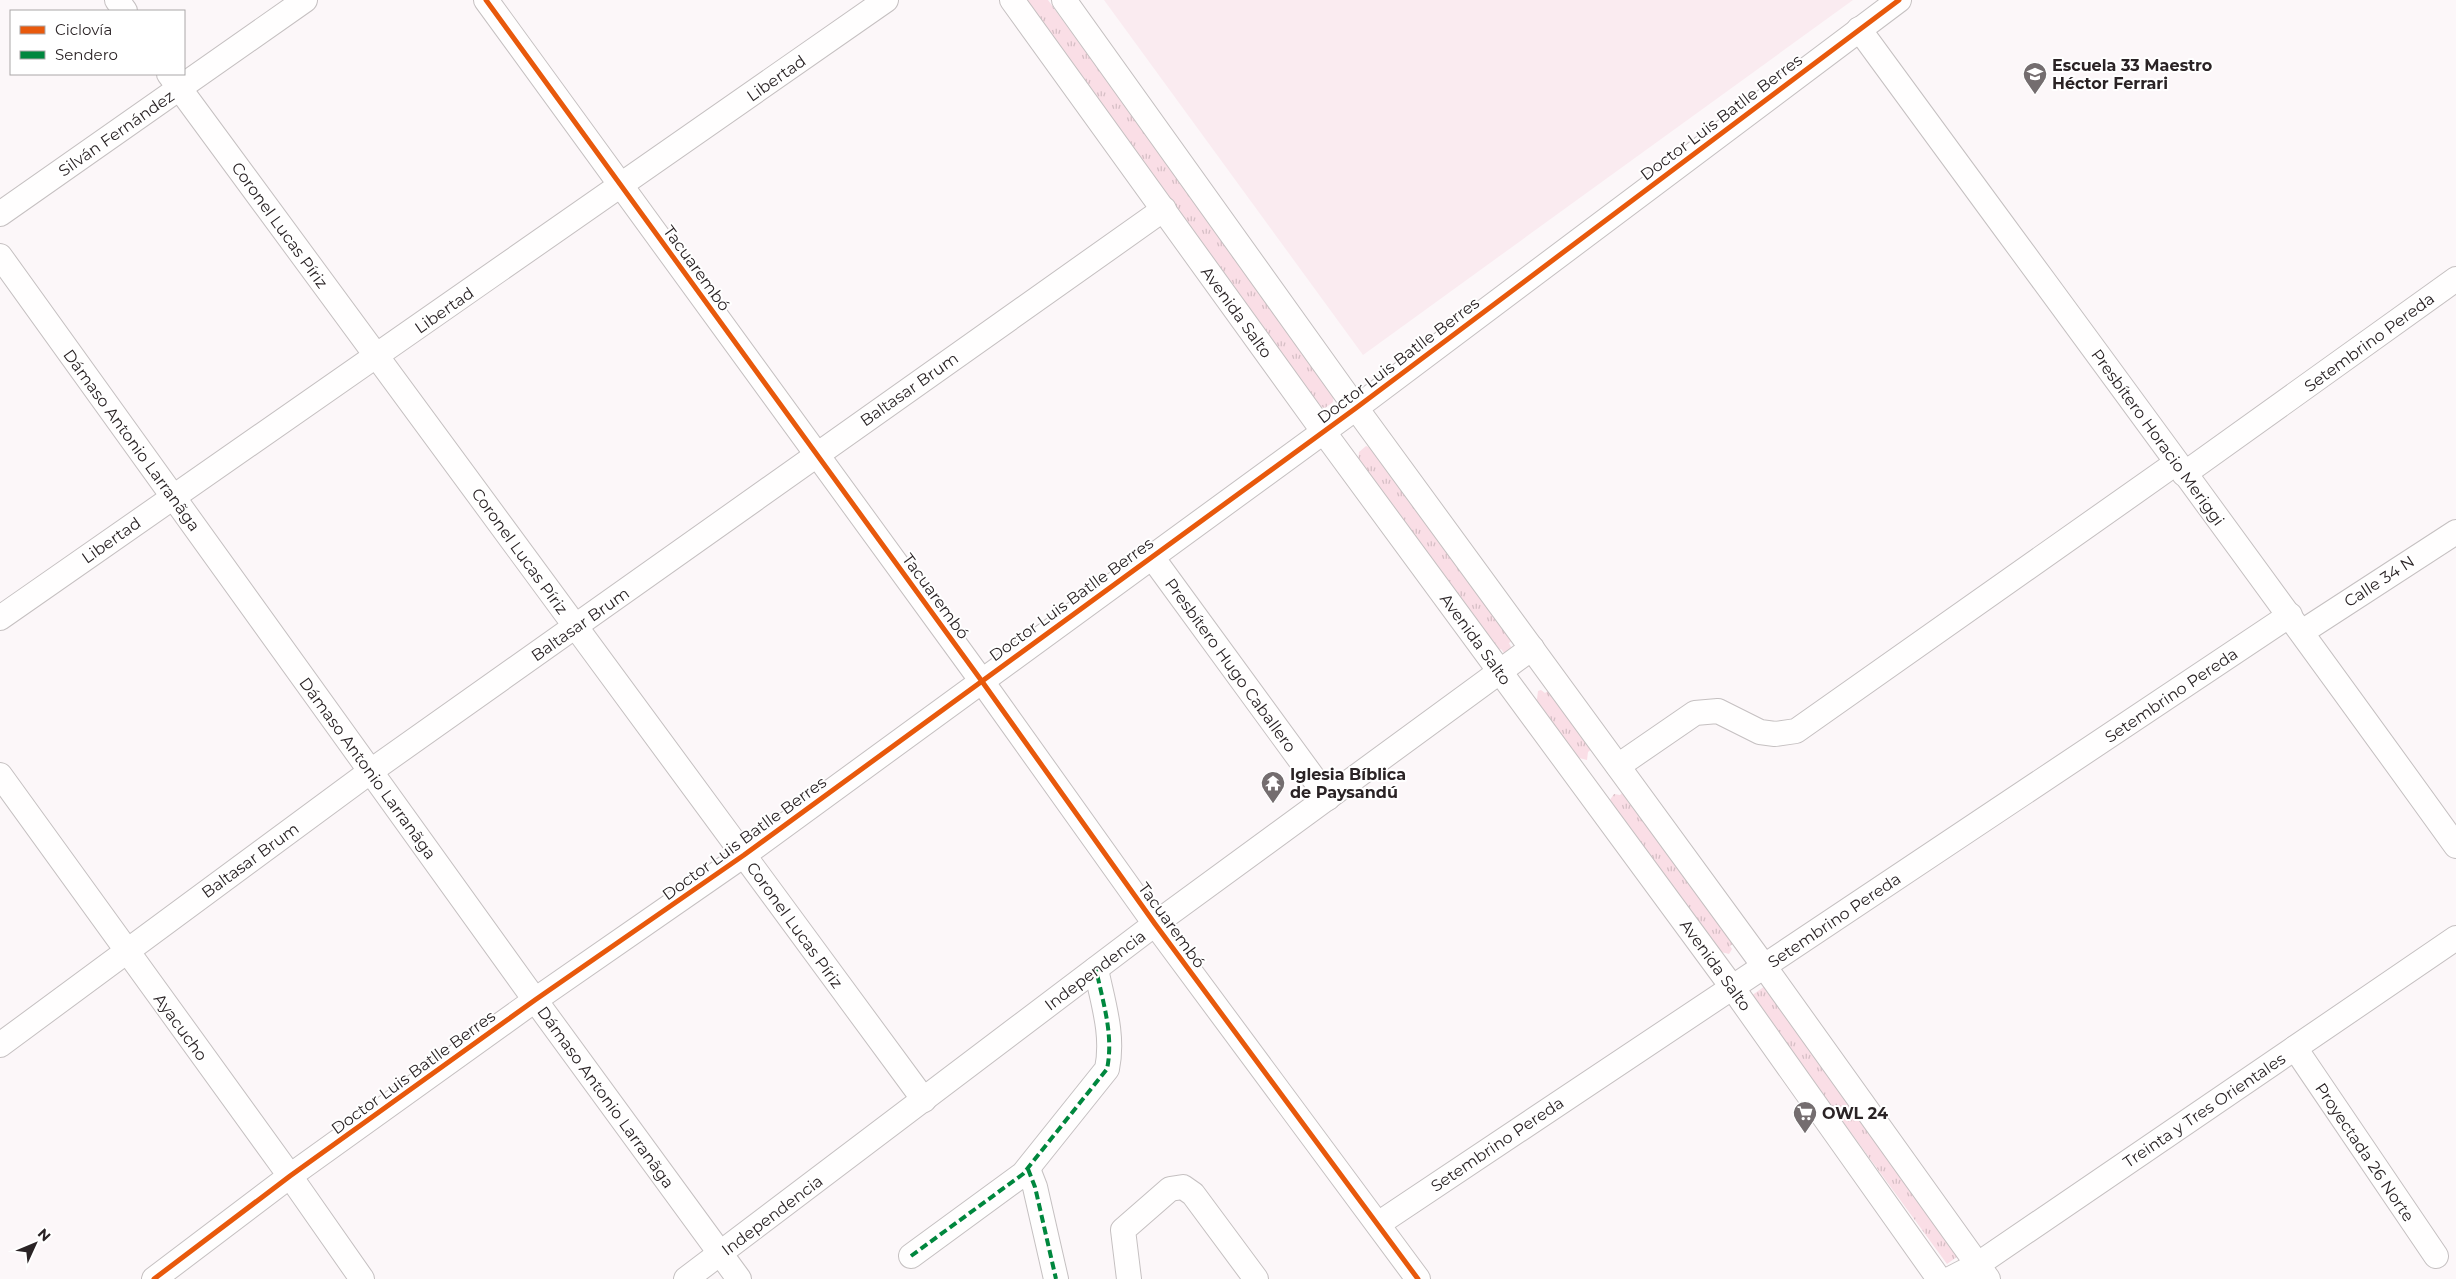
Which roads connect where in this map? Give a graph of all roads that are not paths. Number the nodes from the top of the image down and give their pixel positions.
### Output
1 (305, 0) edge
2 (486, 0) edge
3 (886, 0) edge
4 (1012, 0) edge
5 (1064, 0) edge
6 (1898, 0) edge
7 (1859, 29) junction
8 (185, 74) edge
9 (174, 81) edge
10 (622, 186) junction
11 (1164, 209) junction
12 (0, 214) edge
13 (0, 256) edge
14 (2456, 279) edge
15 (377, 357) junction
16 (1356, 408) junction
17 (1323, 431) junction
18 (817, 454) junction
19 (2180, 469) junction
20 (172, 497) junction
21 (2456, 532) edge
22 (1152, 557) junction
23 (0, 618) edge
24 (2296, 624) junction
25 (576, 627) junction
26 (1532, 648) junction
27 (1500, 672) junction
28 (981, 680) junction
29 (1615, 762) junction
30 (371, 771) junction
31 (0, 775) edge
32 (1581, 781) junction
33 (1328, 798) junction
34 (2456, 846) edge
35 (744, 855) junction
36 (1155, 924) junction
37 (2456, 938) edge
38 (126, 951) junction
39 (1764, 966) junction
40 (1096, 969) junction
41 (1732, 987) junction
42 (535, 1000) junction
43 (0, 1045) edge
44 (2295, 1048) junction
45 (924, 1100) junction
46 (1028, 1169) junction
47 (290, 1176) junction
48 (1378, 1224) junction
49 (720, 1254) junction
50 (911, 1256) dead end
51 (2436, 1256) dead end
52 (1983, 1272) edge
53 (154, 1279) edge
54 (362, 1279) edge
55 (686, 1279) edge
56 (739, 1279) edge
57 (1056, 1279) edge
58 (1129, 1279) edge
59 (1256, 1279) edge
60 (1418, 1279) edge
61 (1939, 1279) edge
62 (1950, 1279) edge

1 - 8 street, Silván Fernández
2 - 10 street, Tacuarembó
3 - 10 street, Libertad
4 - 11 street, Avenida Salto
5 - 16 street
6 - 7 street, Doctor Luis Batlle Berres
7 - 16 street, Doctor Luis Batlle Berres
7 - 19 street, Presbítero Horacio Meriggi
9 - 12 street, Silván Fernández
9 - 15 street, Coronel Lucas Píriz
10 - 15 street, Libertad
10 - 18 street, Tacuarembó
11 - 17 street, Avenida Salto
11 - 18 street, Baltasar Brum
13 - 20 street, Dámaso Antonio Larranãga
14 - 19 street, Setembrino Pereda
15 - 20 street, Libertad
15 - 25 street, Coronel Lucas Píriz
16 - 17 street, Doctor Luis Batlle Berres
16 - 26 street
17 - 22 street, Doctor Luis Batlle Berres
17 - 27 street, Avenida Salto
18 - 25 street, Baltasar Brum
18 - 28 street, Tacuarembó
19 - 24 street, Presbítero Horacio Meriggi
19 - 29 street, Setembrino Pereda
20 - 23 street, Libertad
20 - 30 street, Dámaso Antonio Larranãga
21 - 24 street, Calle 34 N
22 - 28 street, Doctor Luis Batlle Berres
22 - 33 street, Presbítero Hugo Caballero
24 - 34 street, Presbítero Horacio Meriggi
24 - 39 street, Setembrino Pereda
25 - 30 street, Baltasar Brum
25 - 35 street, Coronel Lucas Píriz
26 - 27 street, Independencia
26 - 29 street
27 - 32 street, Avenida Salto
27 - 33 street, Independencia
28 - 35 street, Doctor Luis Batlle Berres
28 - 36 street, Tacuarembó
29 - 32 street, Setembrino Pereda
29 - 39 street
30 - 38 street, Baltasar Brum
30 - 42 street, Dámaso Antonio Larranãga
31 - 38 street, Ayacucho
32 - 41 street, Avenida Salto
33 - 36 street, Independencia
35 - 42 street, Doctor Luis Batlle Berres
35 - 45 street, Coronel Lucas Píriz
36 - 40 street, Independencia
36 - 48 street, Tacuarembó
37 - 44 street, Treinta y Tres Orientales
38 - 43 street, Baltasar Brum
38 - 47 street, Ayacucho
39 - 41 street, Setembrino Pereda
39 - 52 street
40 - 45 street, Independencia
40 - 46 street
41 - 48 street, Setembrino Pereda
41 - 61 street, Avenida Salto
42 - 47 street, Doctor Luis Batlle Berres
42 - 49 street, Dámaso Antonio Larranãga
44 - 51 street, Proyectada 26 Norte
44 - 52 street, Treinta y Tres Orientales
45 - 49 street, Independencia
46 - 50 street
46 - 57 street
47 - 53 street, Doctor Luis Batlle Berres
47 - 54 street, Ayacucho
48 - 60 street, Tacuarembó
49 - 55 street, Independencia
49 - 56 street, Dámaso Antonio Larranãga
52 - 62 street, Treinta y Tres Orientales
58 - 59 street

